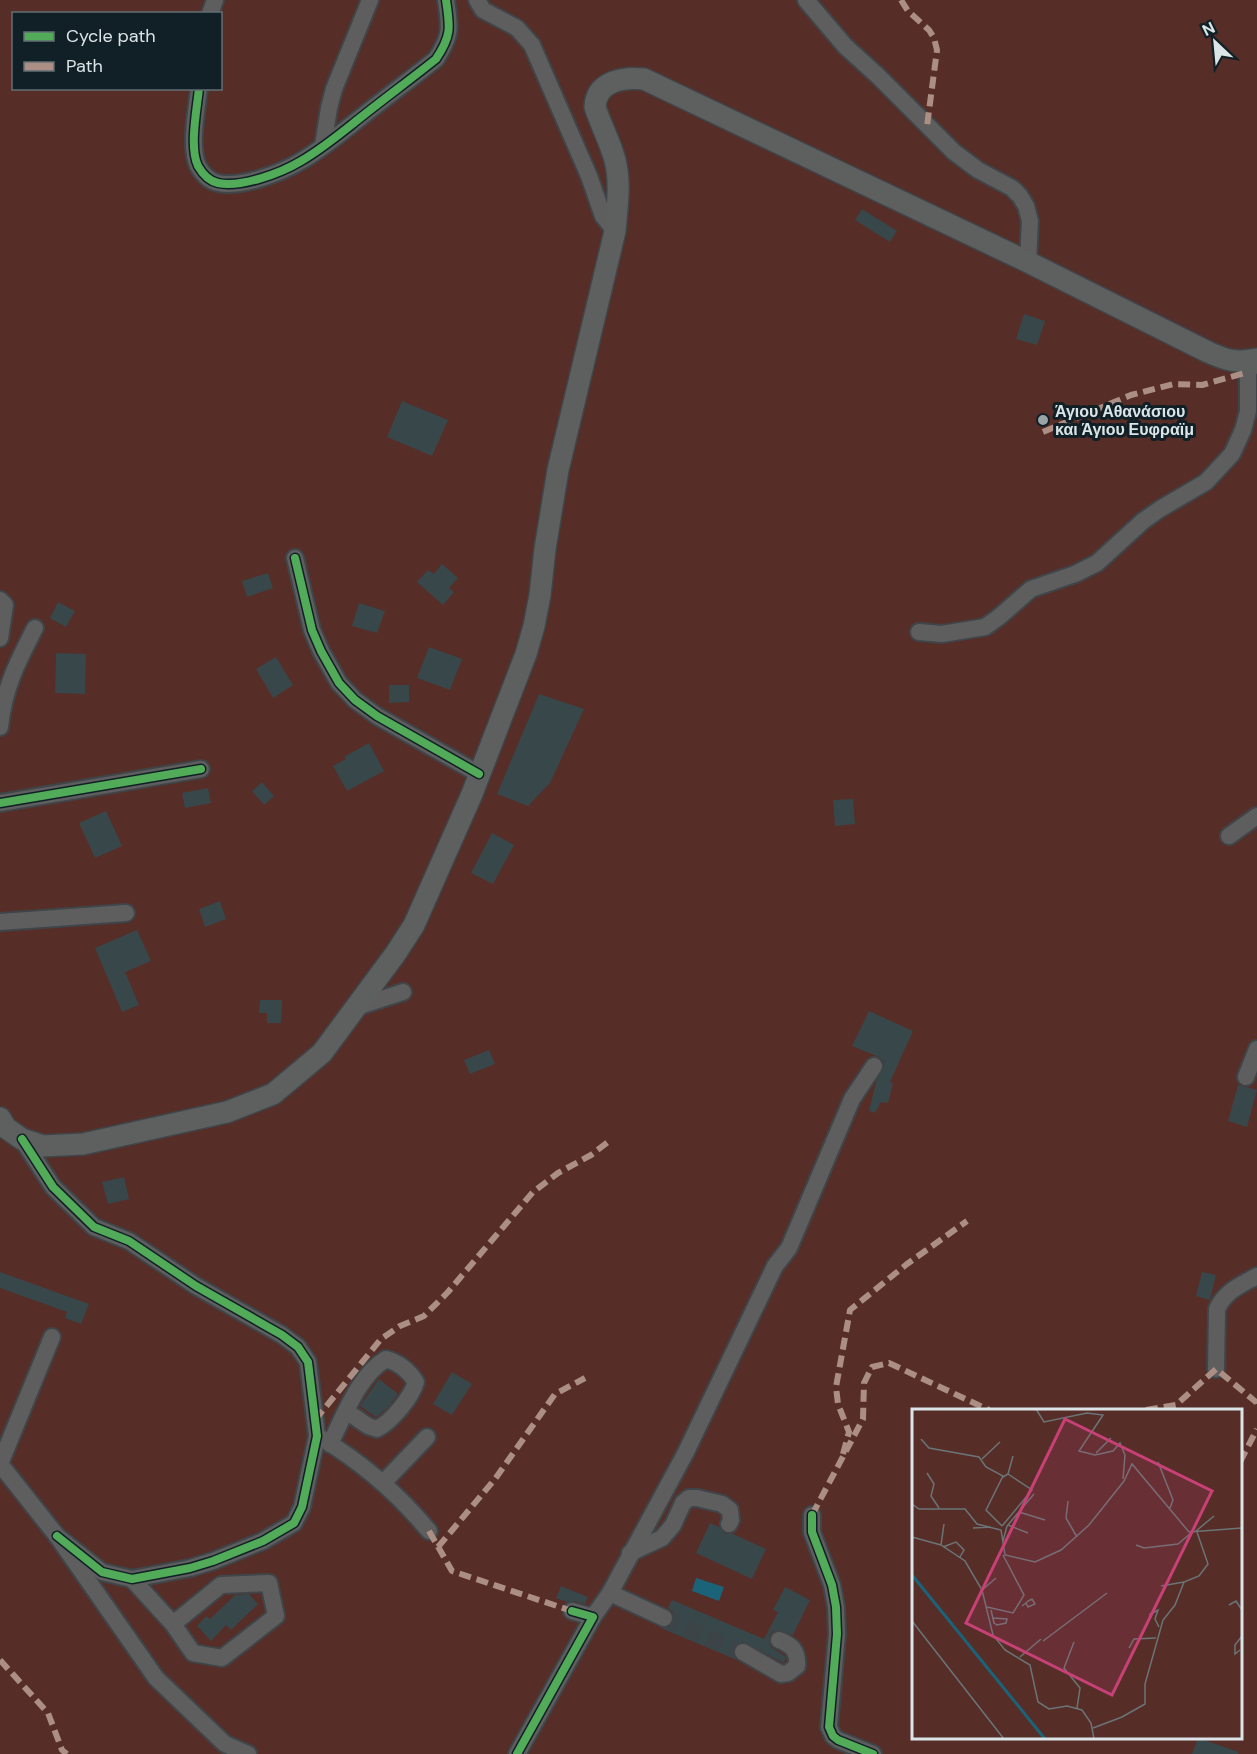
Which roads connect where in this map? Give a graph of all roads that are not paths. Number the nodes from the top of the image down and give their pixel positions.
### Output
1 (370, 0) edge
2 (446, 0) edge
3 (477, 0) edge
4 (806, 0) edge
5 (199, 90) edge
6 (323, 146) junction
7 (615, 231) junction
8 (1028, 261) junction
9 (1257, 359) edge
10 (296, 558) dead end
11 (0, 600) edge
12 (35, 628) dead end
13 (919, 632) dead end
14 (0, 638) edge
15 (0, 727) edge
16 (201, 769) dead end
17 (479, 774) junction
18 (0, 803) edge
19 (1257, 816) edge
20 (1229, 836) dead end
21 (126, 913) dead end
22 (0, 922) edge
23 (403, 992) dead end
24 (357, 1007) junction
25 (1257, 1048) edge
26 (874, 1066) dead end
27 (1246, 1077) dead end
28 (0, 1118) edge
29 (22, 1139) junction
30 (1257, 1276) edge
31 (52, 1337) dead end
32 (1216, 1369) dead end
33 (346, 1411) dead end
34 (427, 1437) dead end
35 (324, 1440) junction
36 (0, 1464) edge
37 (383, 1483) junction
38 (812, 1515) dead end
39 (729, 1524) dead end
40 (429, 1531) dead end
41 (57, 1536) junction
42 (630, 1553) junction
43 (132, 1579) junction
44 (609, 1593) junction
45 (572, 1611) dead end
46 (593, 1617) junction
47 (664, 1617) tunnel mouth
48 (173, 1624) junction
49 (779, 1640) dead end
50 (743, 1652) tunnel mouth
51 (248, 1754) edge
52 (518, 1754) edge
53 (873, 1754) edge

1 - 6 street
2 - 6 street
3 - 7 street
4 - 8 street
5 - 6 street
7 - 8 main road
7 - 17 main road
8 - 9 main road
9 - 13 street
10 - 17 street
11 - 14 street
12 - 15 street
16 - 18 street
17 - 24 main road
19 - 20 street
21 - 22 street
23 - 24 street
24 - 29 main road
25 - 27 street
26 - 42 street
28 - 29 main road
29 - 35 street
30 - 32 street
31 - 36 street
33 - 35 street
34 - 37 street
35 - 37 street
35 - 43 street
36 - 41 street
37 - 40 street
38 - 53 street
39 - 42 street
41 - 43 street
41 - 51 street
42 - 44 street
43 - 48 street
44 - 46 street
44 - 47 street
45 - 46 street
46 - 52 street
48 - 48 street
49 - 50 street

